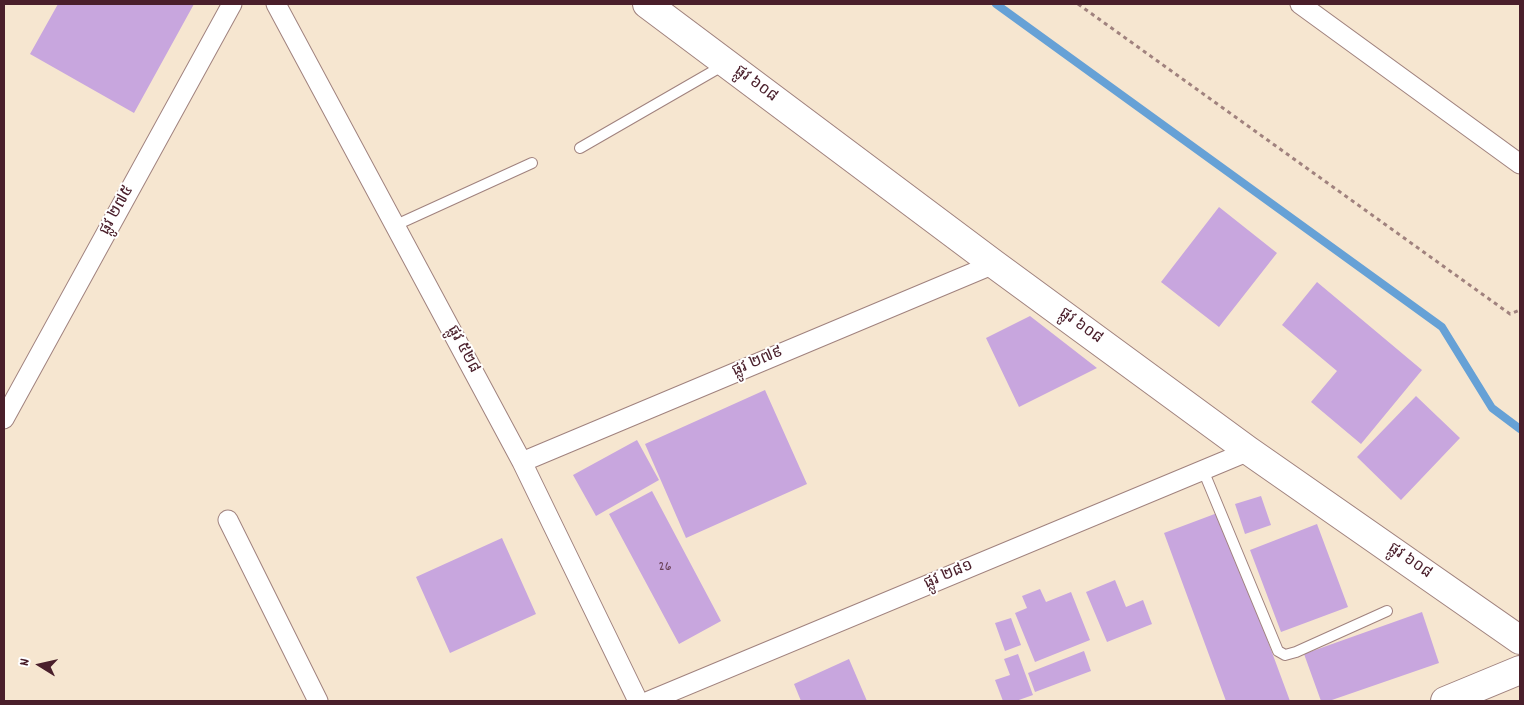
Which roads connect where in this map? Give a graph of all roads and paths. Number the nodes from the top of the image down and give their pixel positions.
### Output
1 (232, 4) edge
2 (276, 4) edge
3 (647, 4) edge
4 (1078, 4) edge
5 (1300, 4) edge
6 (726, 64) junction
7 (580, 148) dead end
8 (532, 163) dead end
9 (1520, 164) edge
10 (396, 225) junction
11 (994, 264) junction
12 (1520, 310) edge
13 (4, 419) edge
14 (1249, 451) junction
15 (522, 462) junction
16 (1203, 470) junction
17 (228, 520) dead end
18 (1388, 611) dead end
19 (1520, 640) edge
20 (1520, 670) edge
21 (318, 701) edge
22 (638, 701) edge
23 (649, 701) edge
24 (1444, 701) edge

1 - 13 street, ផ្លូវ ២៧៥
2 - 10 street, ផ្លូវ ៥២៨
3 - 6 street, ផ្លូវ ៦០៨
4 - 12 path
5 - 9 street
6 - 7 lane
6 - 11 street, ផ្លូវ ៦០៨
8 - 10 lane
10 - 15 street, ផ្លូវ ៥២៨
11 - 14 street, ផ្លូវ ៦០៨
11 - 15 street, ផ្លូវ ២៧៩
14 - 16 street, ផ្លូវ ២៨១
14 - 19 street, ផ្លូវ ៦០៨
15 - 22 street, ផ្លូវ ៥២៨
16 - 18 lane
16 - 23 street, ផ្លូវ ២៨១
17 - 21 street
20 - 24 street

